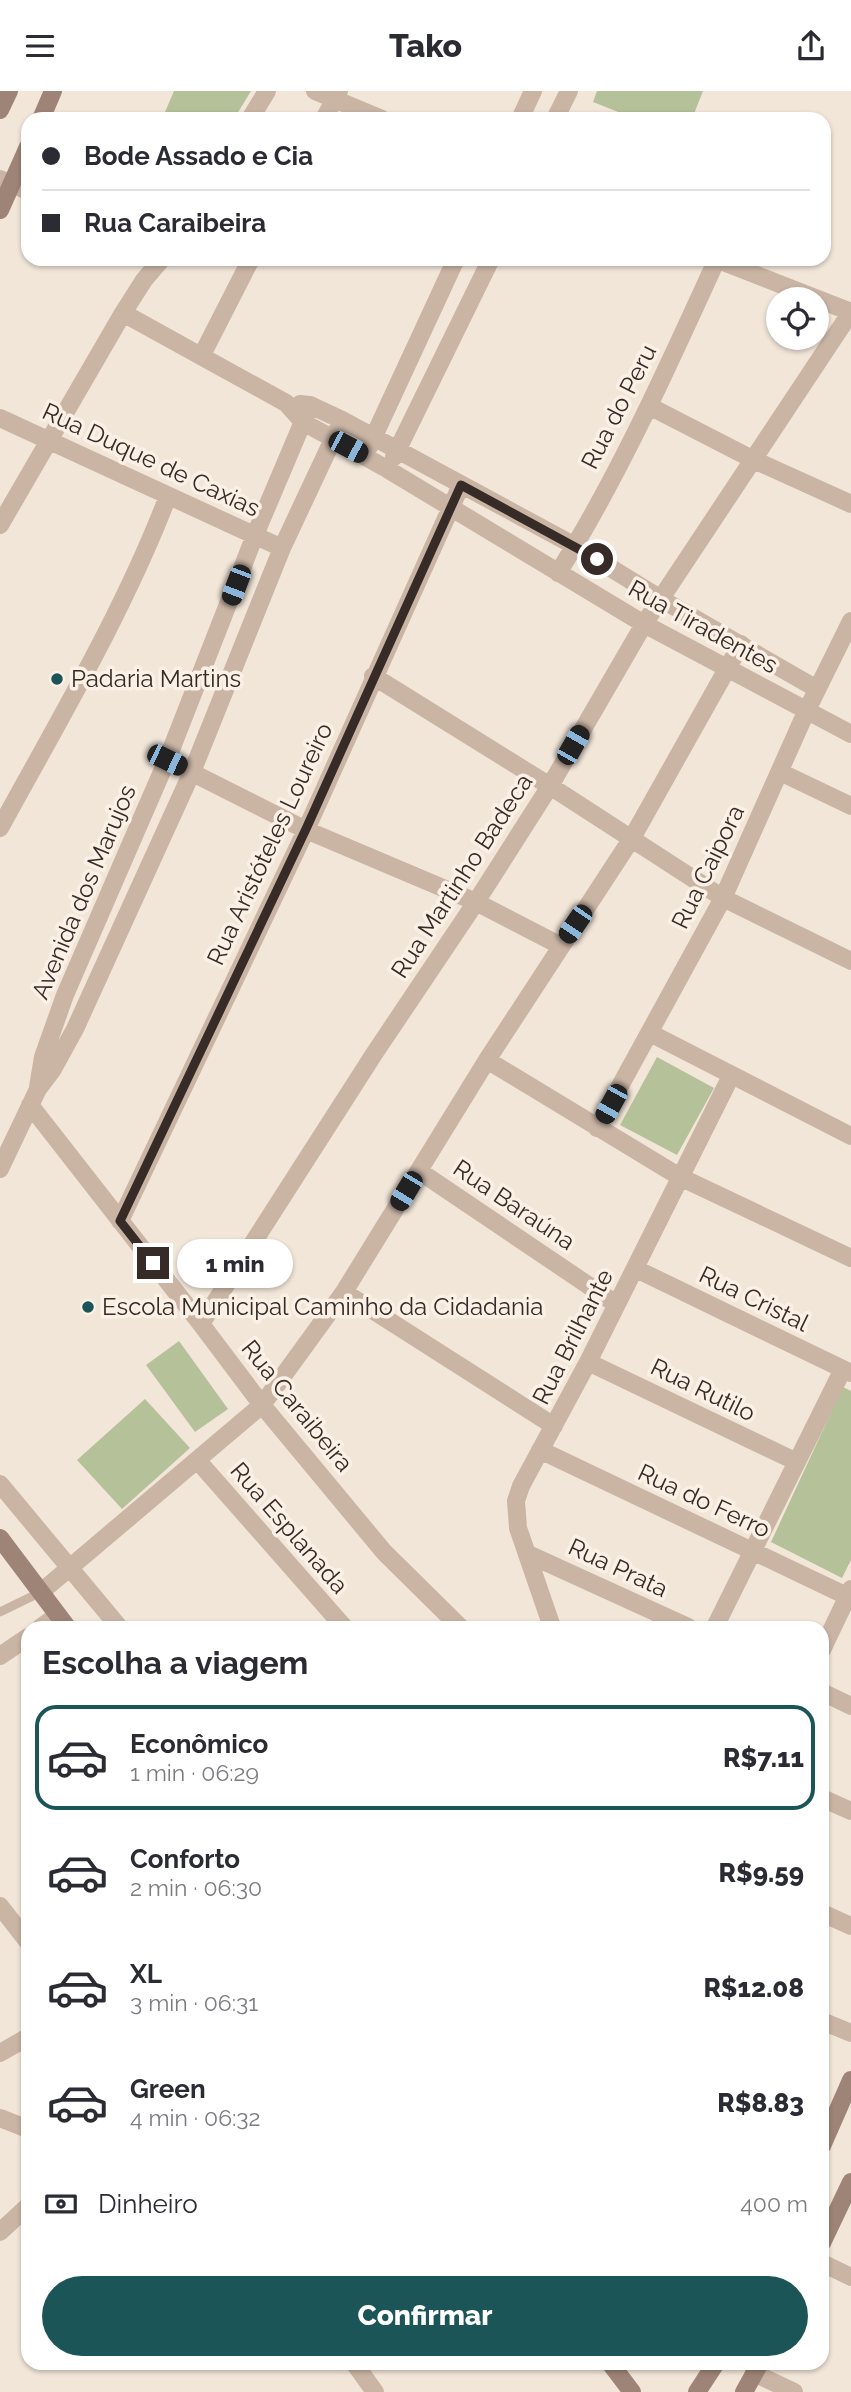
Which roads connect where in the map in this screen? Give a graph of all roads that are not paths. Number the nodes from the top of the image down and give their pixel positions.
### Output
1 (9, 91) edge
2 (53, 91) edge
3 (267, 91) edge
4 (315, 91) edge
5 (533, 91) edge
6 (569, 91) edge
7 (337, 95) edge
8 (0, 110) edge
9 (44, 112) edge
10 (254, 112) edge
11 (328, 112) edge
12 (369, 112) edge
13 (523, 112) edge
14 (558, 112) edge
15 (21, 165) edge
16 (13, 185) edge
17 (0, 211) edge
18 (156, 266) edge
19 (247, 266) edge
20 (453, 266) edge
21 (488, 266) edge
22 (714, 266) edge
23 (735, 266) edge
24 (851, 312) edge
25 (124, 313) junction
26 (202, 355) junction
27 (286, 403) junction
28 (310, 405) junction
29 (649, 406) junction
30 (0, 418) edge
31 (342, 420) junction
32 (303, 422) junction
33 (375, 437) junction
34 (332, 439) junction
35 (51, 440) junction
36 (399, 450) junction
37 (364, 456) junction
38 (754, 460) junction
39 (387, 469) junction
40 (461, 485) junction
41 (168, 496) junction
42 (851, 504) edge
43 (449, 508) junction
44 (0, 524) edge
45 (255, 535) junction
46 (575, 545) junction
47 (282, 548) junction
48 (558, 573) junction
49 (661, 599) junction
50 (851, 621) edge
51 (644, 624) junction
52 (741, 644) junction
53 (727, 669) junction
54 (373, 676) junction
55 (817, 689) junction
56 (806, 712) junction
57 (851, 734) edge
58 (167, 760) junction
59 (192, 772) junction
60 (780, 772) junction
61 (550, 786) junction
62 (851, 806) edge
63 (0, 828) edge
64 (306, 829) junction
65 (632, 838) junction
66 (723, 898) junction
67 (476, 902) junction
68 (561, 946) junction
69 (851, 961) edge
70 (650, 1034) junction
71 (487, 1060) junction
72 (731, 1076) junction
73 (34, 1097) junction
74 (597, 1128) junction
75 (851, 1136) edge
76 (0, 1169) edge
77 (419, 1171) junction
78 (680, 1177) junction
79 (120, 1221) junction
80 (851, 1258) edge
81 (636, 1269) junction
82 (344, 1292) junction
83 (617, 1304) junction
84 (201, 1324) junction
85 (588, 1362) junction
86 (847, 1371) edge
87 (262, 1405) junction
88 (554, 1426) junction
89 (540, 1450) junction
90 (198, 1461) junction
91 (797, 1462) junction
92 (0, 1484) edge
93 (0, 1538) edge
94 (754, 1552) junction
95 (528, 1554) junction
96 (71, 1567) junction
97 (41, 1593) junction
98 (850, 1594) edge
99 (0, 1612) edge
100 (63, 1621) edge
101 (114, 1621) edge
102 (339, 1621) edge
103 (454, 1621) edge
104 (550, 1621) edge
105 (675, 1621) edge
106 (718, 1621) edge
107 (829, 1636) edge
108 (21, 1642) edge
109 (0, 1656) edge
110 (829, 1695) edge
111 (851, 1706) edge
112 (829, 1801) edge
113 (851, 1811) edge
114 (0, 1906) edge
115 (829, 1916) edge
116 (851, 1926) edge
117 (21, 1933) edge
118 (829, 2024) edge
119 (851, 2033) edge
120 (21, 2041) edge
121 (0, 2053) edge
122 (851, 2080) edge
123 (0, 2118) edge
124 (21, 2126) edge
125 (829, 2130) edge
126 (851, 2182) edge
127 (21, 2212) edge
128 (829, 2228) edge
129 (0, 2232) edge
130 (829, 2266) edge
131 (851, 2277) edge
132 (359, 2370) edge
133 (615, 2370) edge
134 (712, 2370) edge
135 (756, 2370) edge
136 (760, 2370) edge
137 (375, 2392) edge
138 (632, 2392) edge
139 (698, 2392) edge
140 (745, 2392) edge
141 (794, 2392) edge

1 - 8 main road
2 - 9 main road
3 - 10 street
4 - 7 street
5 - 13 street
6 - 14 street
7 - 11 street
7 - 12 street
15 - 16 main road
16 - 17 main road
18 - 25 street
19 - 26 street
20 - 33 street
21 - 36 street
22 - 29 street, Rua do Peru
23 - 24 street
24 - 38 street, Rua Martinho Badeca
25 - 26 street, Rua Tiradentes
25 - 35 street
26 - 27 street, Rua Tiradentes
27 - 28 street, Rua Tiradentes
27 - 32 street, Rua Tiradentes
28 - 31 street, Rua Tiradentes
28 - 32 street, Avenida dos Marujos
29 - 38 street
29 - 46 street, Rua do Peru
30 - 35 street, Rua Duque de Caxias
31 - 33 street, Rua Tiradentes
31 - 34 street, Avenida dos Marujos
32 - 34 street, Rua Tiradentes
32 - 45 street, Avenida dos Marujos
33 - 36 street, Rua Tiradentes
33 - 37 street
34 - 37 street, Rua Tiradentes
34 - 47 street, Avenida dos Marujos
35 - 41 street, Rua Duque de Caxias
35 - 44 street
36 - 39 street
36 - 40 street, Rua Tiradentes
37 - 39 street, Rua Tiradentes
38 - 42 street
38 - 49 street, Rua Martinho Badeca
39 - 43 street, Rua Tiradentes
40 - 43 street, Rua Aristóteles Loureiro
40 - 46 street, Rua Tiradentes
41 - 45 street, Rua Duque de Caxias
41 - 63 street
43 - 48 street, Rua Tiradentes
43 - 54 street, Rua Aristóteles Loureiro
45 - 47 street, Rua Duque de Caxias
45 - 58 street, Avenida dos Marujos
46 - 48 street, Rua do Peru
46 - 49 street, Rua Tiradentes
47 - 59 street, Avenida dos Marujos
48 - 51 street, Rua Tiradentes
49 - 51 street, Rua Martinho Badeca
49 - 52 street, Rua Tiradentes
50 - 55 street, Rua Caipora
51 - 53 street, Rua Tiradentes
51 - 61 street, Rua Martinho Badeca
52 - 53 street
52 - 55 street, Rua Tiradentes
53 - 56 street, Rua Tiradentes
53 - 65 street
54 - 61 street
54 - 64 street, Rua Aristóteles Loureiro
55 - 56 street, Rua Caipora
56 - 57 street, Rua Tiradentes
56 - 60 street, Rua Caipora
58 - 59 street
58 - 73 street, Avenida dos Marujos
59 - 64 street
59 - 73 street, Avenida dos Marujos
60 - 62 street
60 - 66 street, Rua Caipora
61 - 65 street
61 - 67 street, Rua Martinho Badeca
64 - 67 street
64 - 79 street, Rua Aristóteles Loureiro
65 - 66 street
65 - 68 street
66 - 69 street
66 - 70 street, Rua Caipora
67 - 68 street
67 - 84 street, Rua Martinho Badeca
68 - 71 street
70 - 72 street
70 - 74 street, Rua Caipora
71 - 74 street
71 - 77 street
72 - 75 street
72 - 78 street, Rua Brilhante
73 - 76 street, Avenida dos Marujos
73 - 79 street, Rua Caraibeira
74 - 78 street
77 - 82 street
77 - 83 street, Rua Baraúna
78 - 80 street
78 - 81 street, Rua Brilhante
79 - 84 street, Rua Caraibeira
81 - 83 street, Rua Brilhante
81 - 86 street, Rua Cristal
82 - 87 street
82 - 88 street
83 - 85 street, Rua Brilhante
84 - 87 street, Rua Caraibeira
85 - 88 street, Rua Brilhante
85 - 91 street, Rua Rutilo
86 - 91 street
87 - 90 street
87 - 103 street, Rua Caraibeira
88 - 89 street, Rua Brilhante
89 - 94 street, Rua do Ferro
89 - 95 street, Rua Brilhante
90 - 96 street
90 - 102 street, Rua Esplanada
91 - 94 street
92 - 96 street
93 - 97 main road
94 - 98 street, Rua do Ferro
94 - 106 street
95 - 104 street, Rua Brilhante
95 - 105 street, Rua Prata
96 - 97 street
96 - 101 street
97 - 99 lane
97 - 100 main road
98 - 107 street
108 - 109 street
110 - 111 street
112 - 113 street
114 - 117 street
115 - 116 street
118 - 119 street
120 - 121 street
122 - 125 main road
123 - 124 street
126 - 128 main road
127 - 129 street
130 - 131 street
132 - 137 street
133 - 138 main road
134 - 139 main road
135 - 140 main road
136 - 141 street

